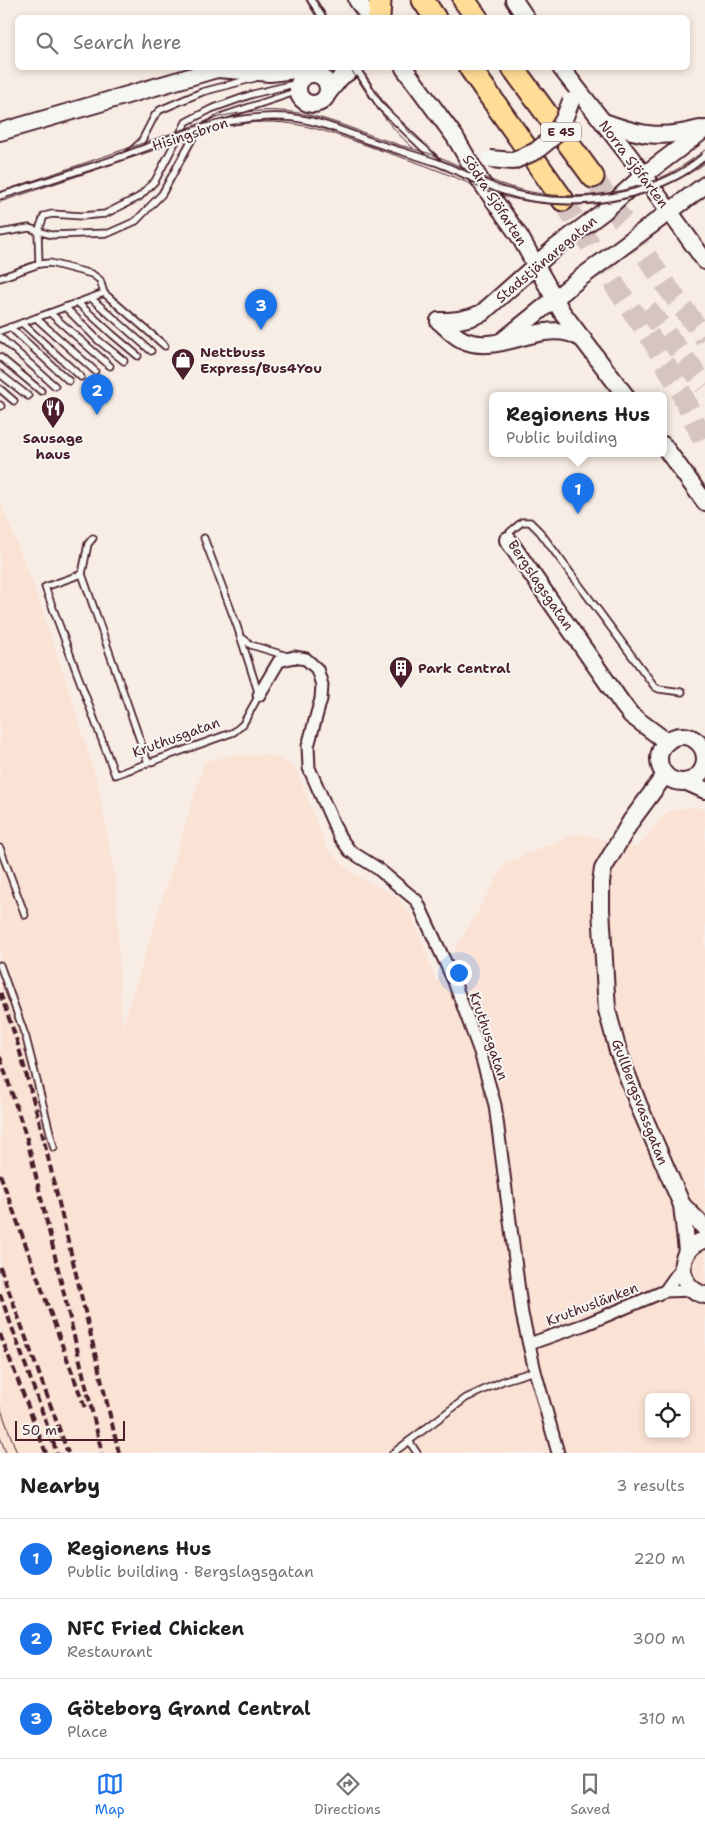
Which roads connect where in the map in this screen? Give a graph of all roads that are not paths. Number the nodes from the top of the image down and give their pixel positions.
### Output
1 (312, 0) edge
2 (422, 0) edge
3 (464, 0) edge
4 (514, 0) edge
5 (321, 15) edge
6 (433, 15) edge
7 (475, 15) edge
8 (524, 15) edge
9 (214, 70) edge
10 (228, 70) edge
11 (351, 70) edge
12 (355, 70) edge
13 (406, 70) edge
14 (471, 70) edge
15 (514, 70) edge
16 (565, 73) edge
17 (270, 74) junction
18 (310, 80) edge
19 (328, 93) junction
20 (604, 122) junction
21 (705, 128) edge
22 (0, 132) edge
23 (455, 137) junction
24 (705, 156) edge
25 (112, 159) junction
26 (439, 164) junction
27 (644, 176) junction
28 (593, 177) tunnel mouth
29 (705, 185) edge
30 (0, 196) edge
31 (563, 200) tunnel mouth
32 (670, 212) junction
33 (38, 232) junction
34 (0, 233) edge
35 (705, 261) edge
36 (39, 264) junction
37 (536, 265) junction
38 (0, 278) edge
39 (104, 293) junction
40 (91, 298) junction
41 (554, 299) junction
42 (78, 303) junction
43 (65, 308) junction
44 (50, 313) junction
45 (36, 318) junction
46 (22, 323) junction
47 (10, 328) junction
48 (0, 331) edge
49 (0, 337) edge
50 (583, 339) junction
51 (502, 342) junction
52 (165, 346) dead end
53 (151, 351) dead end
54 (138, 356) dead end
55 (0, 357) edge
56 (124, 361) dead end
57 (110, 366) dead end
58 (95, 371) dead end
59 (0, 374) edge
60 (81, 377) dead end
61 (69, 381) dead end
62 (55, 386) dead end
63 (0, 389) edge
64 (41, 391) dead end
65 (623, 392) edge
66 (28, 396) dead end
67 (14, 401) dead end
68 (667, 450) edge
69 (705, 502) edge
70 (93, 538) dead end
71 (204, 538) dead end
72 (508, 540) joint
73 (82, 574) junction
74 (240, 636) junction
75 (294, 657) junction
76 (682, 692) dead end
77 (258, 695) junction
78 (667, 742) junction
79 (705, 755) edge
80 (148, 763) junction
81 (666, 775) junction
82 (687, 782) junction
83 (705, 790) edge
84 (0, 848) edge
85 (25, 916) dead end
86 (0, 965) edge
87 (54, 1148) dead end
88 (682, 1205) junction
89 (705, 1228) edge
90 (705, 1240) edge
91 (687, 1251) junction
92 (682, 1267) junction
93 (665, 1291) junction
94 (699, 1293) edge
95 (529, 1344) junction
96 (535, 1371) junction
97 (408, 1441) junction
98 (555, 1452) edge
99 (393, 1453) edge
100 (417, 1453) edge

1 - 5 lane
2 - 6 highway
3 - 7 highway
4 - 8 main road
9 - 22 main road
10 - 17 main road
11 - 19 main road
12 - 26 lane, Hisingsbron
13 - 23 main road, Södra Sjöfarten
14 - 31 highway, E 45
15 - 28 highway, E 45
16 - 20 main road, Norra Sjöfarten
16 - 23 main road, Södra Sjöfarten, bridge
17 - 18 main road
17 - 25 lane
18 - 19 main road
18 - 19 main road
18 - 33 lane
18 - 33 lane
20 - 21 main road
20 - 27 main road, Norra Sjöfarten
21 - 27 main road
23 - 37 main road, Södra Sjöfarten
24 - 26 lane, Hisingsbron, bridge
25 - 26 lane, Hisingsbron, bridge
25 - 30 lane, Hisingsbron
27 - 32 main road, Norra Sjöfarten
27 - 37 main road, Stadstjänaregatan
29 - 32 main road
32 - 35 main road, Norra Sjöfarten
32 - 41 main road
33 - 34 lane
33 - 36 lane
36 - 38 lane
36 - 39 lane
37 - 41 main road, Södra Sjöfarten
37 - 51 main road, Stadstjänaregatan
39 - 40 lane
39 - 52 lane
40 - 42 lane
40 - 53 lane
41 - 50 main road, Södra Sjöfarten
41 - 51 main road
42 - 43 lane
42 - 54 lane
43 - 44 lane
43 - 56 lane
44 - 45 lane
44 - 57 lane
45 - 46 lane
45 - 58 lane
46 - 47 lane
46 - 60 lane
47 - 48 lane
47 - 61 lane
49 - 62 lane
50 - 51 main road
50 - 65 main road, Södra Sjöfarten
55 - 64 lane
59 - 66 lane
63 - 67 lane
68 - 69 main road
70 - 73 lane
71 - 74 lane
72 - 76 lane, Bergslagsgatan
72 - 78 main road, Bergslagsgatan
73 - 80 lane
73 - 80 lane, Kruthusgatan
74 - 75 lane, Kruthusgatan
74 - 77 lane
75 - 77 street, Kruthusgatan
75 - 95 street, Kruthusgatan
77 - 80 lane, Kruthusgatan
78 - 79 main road
78 - 81 main road
79 - 82 main road
81 - 82 main road
81 - 88 main road, Gullbergsvassgatan
82 - 83 main road
84 - 85 lane
86 - 87 lane
88 - 89 main road, Gullbergsvassgatan
88 - 91 main road, Gullbergsvassgatan
90 - 91 main road
91 - 92 main road, Gullbergsvassgatan
92 - 93 street
92 - 94 main road
93 - 94 street, Kruthuslänken
93 - 95 street, Kruthuslänken
95 - 96 street, Kruthusgatan
96 - 97 lane
96 - 98 street, Kruthusgatan
97 - 99 lane
97 - 100 lane

